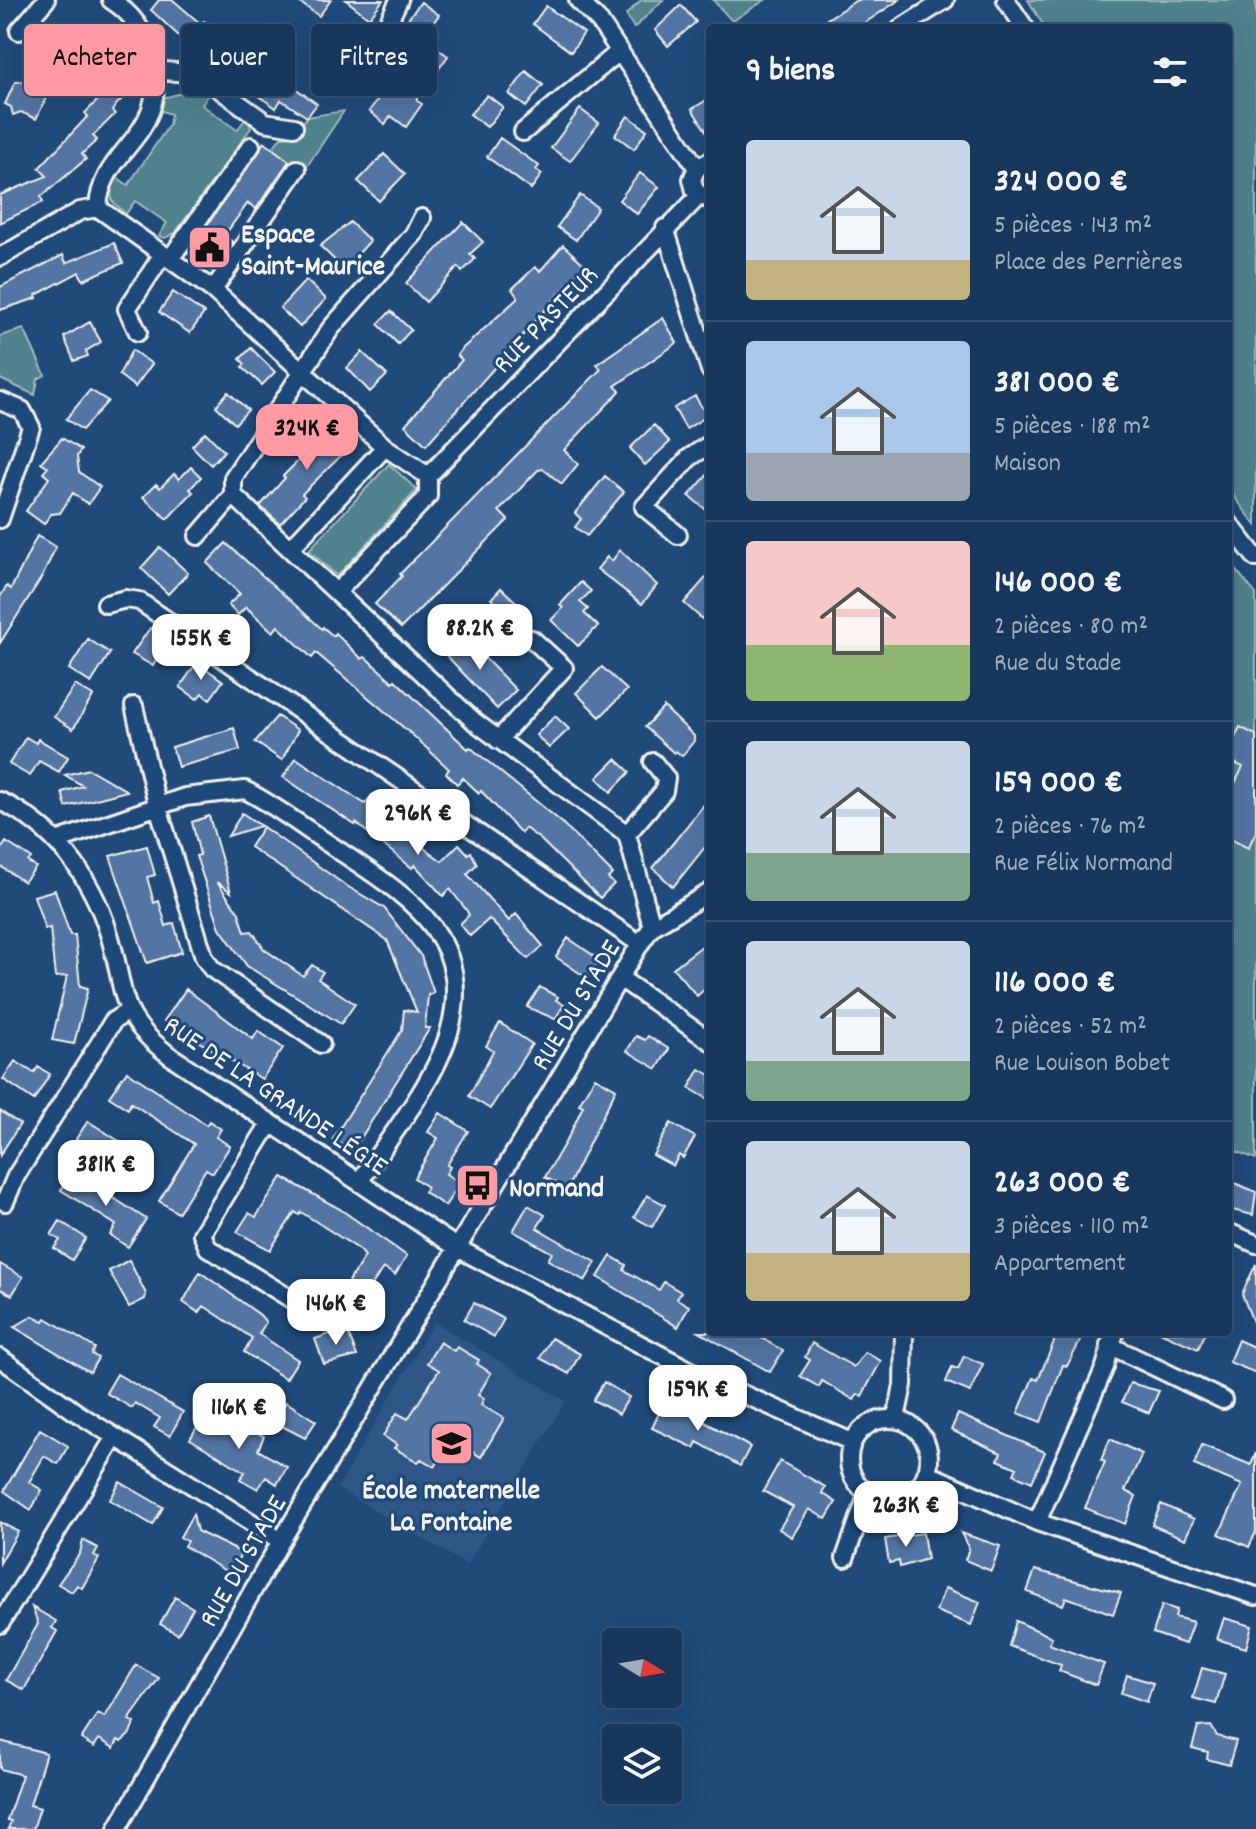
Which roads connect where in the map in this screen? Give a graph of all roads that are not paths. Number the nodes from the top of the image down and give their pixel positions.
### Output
1 (46, 0) edge
2 (111, 0) edge
3 (399, 0) edge
4 (578, 0) edge
5 (945, 0) edge
6 (1006, 0) edge
7 (137, 24) edge
8 (387, 24) edge
9 (907, 24) edge
10 (1022, 24) edge
11 (19, 31) dead end
12 (620, 51) junction
13 (165, 71) edge
14 (155, 96) edge
15 (294, 127) dead end
16 (523, 132) dead end
17 (251, 146) dead end
18 (703, 164) edge
19 (297, 169) dead end
20 (705, 198) edge
21 (98, 208) junction
22 (422, 218) dead end
23 (665, 228) junction
24 (0, 257) edge
25 (166, 257) junction
26 (213, 290) junction
27 (138, 332) dead end
28 (706, 357) edge
29 (302, 370) junction
30 (0, 401) edge
31 (385, 447) junction
32 (706, 447) edge
33 (428, 476) junction
34 (233, 495) junction
35 (0, 519) edge
36 (1232, 527) edge
37 (678, 535) dead end
38 (198, 536) dead end
39 (290, 549) junction
40 (1256, 558) edge
41 (337, 592) junction
42 (106, 604) dead end
43 (532, 639) dead end
44 (134, 706) dead end
45 (498, 740) junction
46 (653, 762) dead end
47 (0, 801) edge
48 (159, 806) junction
49 (627, 834) junction
50 (56, 841) junction
51 (706, 894) edge
52 (652, 927) junction
53 (640, 944) junction
54 (620, 978) junction
55 (127, 1012) junction
56 (706, 1038) edge
57 (321, 1044) dead end
58 (270, 1123) junction
59 (359, 1182) junction
60 (5, 1202) dead end
61 (1232, 1234) edge
62 (1256, 1244) edge
63 (459, 1249) junction
64 (291, 1299) dead end
65 (904, 1336) edge
66 (1112, 1338) edge
67 (0, 1358) edge
68 (1223, 1400) dead end
69 (896, 1419) junction
70 (115, 1437) junction
71 (852, 1442) junction
72 (926, 1473) junction
73 (868, 1493) junction
74 (1037, 1522) junction
75 (281, 1541) junction
76 (845, 1558) dead end
77 (1256, 1596) edge
78 (0, 1624) edge
79 (117, 1829) edge

1 - 11 street
2 - 7 street
3 - 8 street
4 - 12 street
5 - 9 street
6 - 10 street
12 - 16 street
12 - 18 street
13 - 15 street
14 - 21 street
17 - 25 street
18 - 20 street
19 - 26 street
20 - 23 street, RUE PASTEUR
21 - 24 street
21 - 25 street
22 - 29 street
23 - 28 street
23 - 33 street, RUE PASTEUR
25 - 26 street
25 - 27 street
26 - 29 street
29 - 31 street
29 - 34 street
30 - 35 street
31 - 33 street
31 - 39 street
32 - 37 street
33 - 41 street
34 - 38 street
34 - 39 street
36 - 40 street
39 - 41 street
41 - 45 street
42 - 53 street
43 - 45 street
44 - 48 street
45 - 49 street
46 - 49 street
47 - 50 street, RUE DE LA GRANDE LÉGIE
48 - 50 street
48 - 57 street
48 - 59 street
49 - 52 street
50 - 55 street, RUE DE LA GRANDE LÉGIE
51 - 52 street, RUE DU STADE
52 - 53 street, RUE DU STADE
53 - 54 street, RUE DU STADE
54 - 56 street
54 - 63 street, RUE DU STADE
55 - 58 street, RUE DE LA GRANDE LÉGIE
55 - 60 street
58 - 59 street, RUE DE LA GRANDE LÉGIE
58 - 64 street
59 - 63 street, RUE DE LA GRANDE LÉGIE
61 - 62 street
63 - 71 street, RUE DE LA GRANDE LÉGIE
63 - 75 street, RUE DU STADE
65 - 69 street
66 - 68 street
66 - 74 street
67 - 70 street
69 - 71 street
69 - 72 street
70 - 75 street
70 - 78 street
71 - 73 street
72 - 73 street
72 - 74 street
73 - 76 street
74 - 77 street
75 - 79 street, RUE DU STADE

